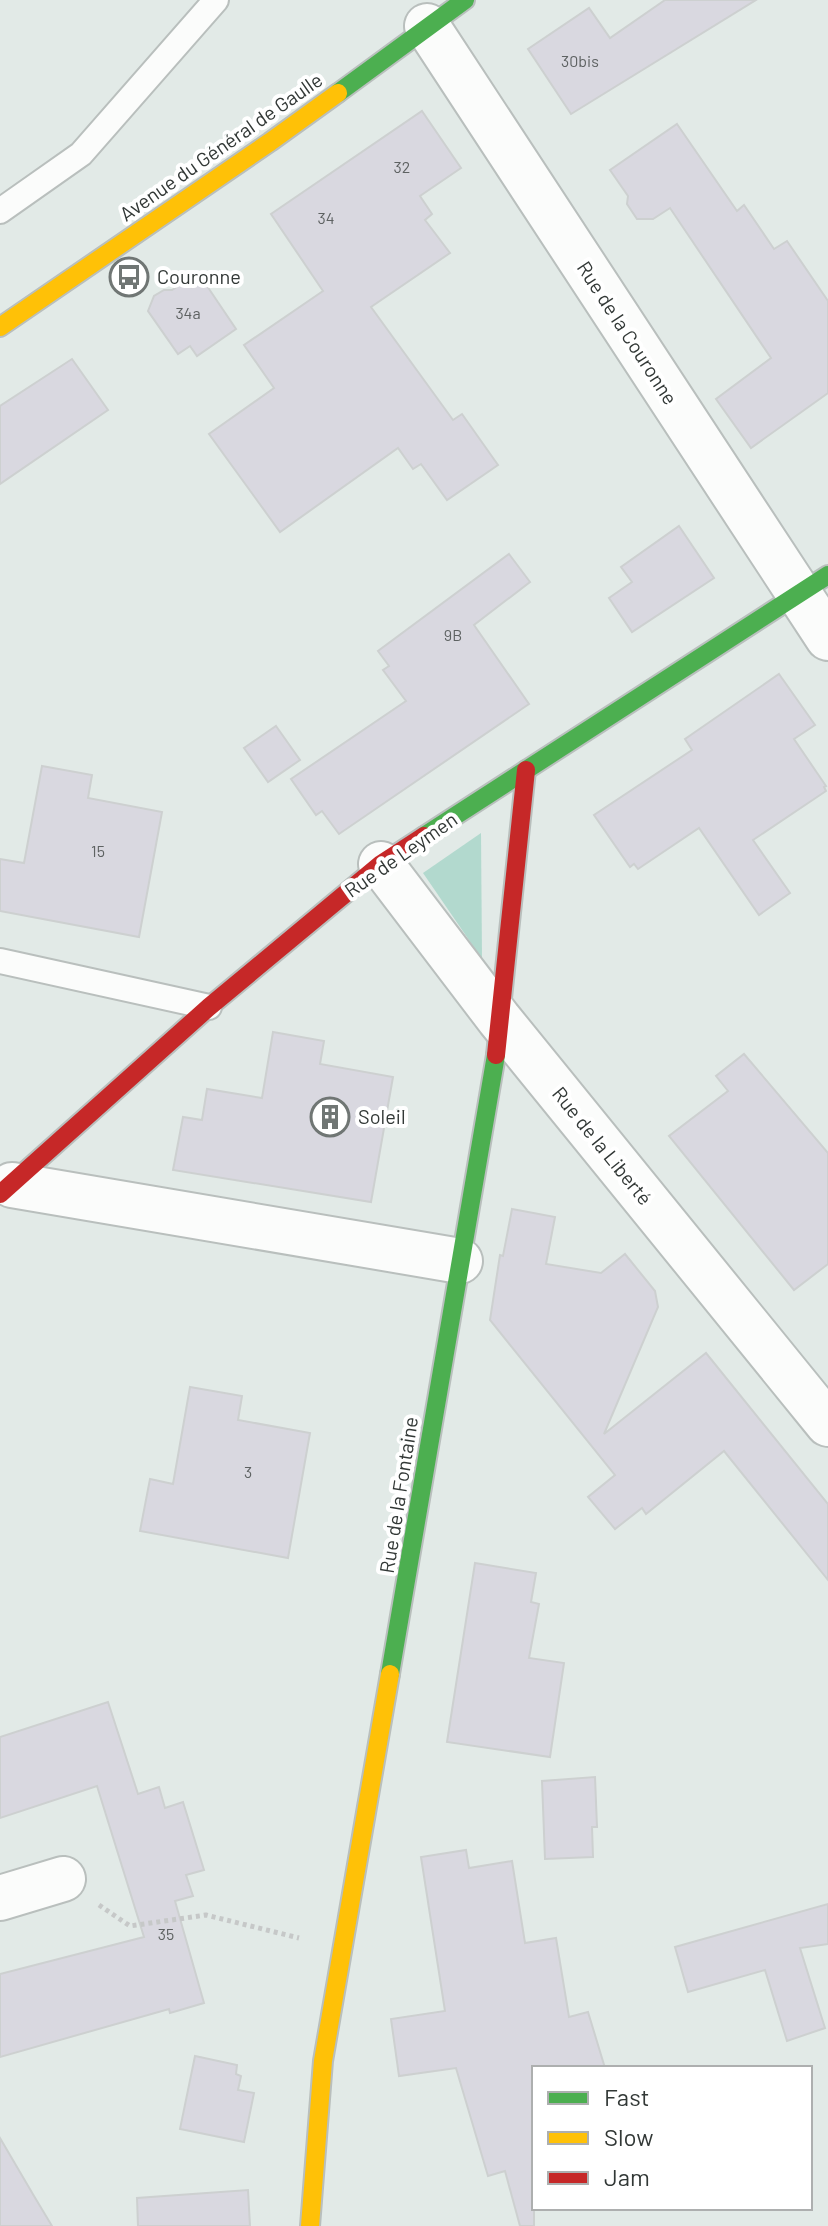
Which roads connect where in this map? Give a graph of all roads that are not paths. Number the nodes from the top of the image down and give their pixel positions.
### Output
1 (216, 0) edge
2 (465, 0) edge
3 (427, 26) junction
4 (0, 211) edge
5 (0, 327) edge
6 (813, 585) edge
7 (828, 638) edge
8 (526, 770) junction
9 (381, 864) junction
10 (0, 961) edge
11 (209, 1007) junction
12 (499, 1019) junction
13 (6, 1190) edge
14 (460, 1261) junction
15 (828, 1424) edge
16 (63, 1879) road end
17 (0, 1898) edge
18 (310, 2226) edge

1 - 4 lane
2 - 3 street, Avenue du Général de Gaulle
3 - 5 street, Avenue du Général de Gaulle
3 - 6 street, Rue de la Couronne
6 - 7 street, Rue de la Couronne
6 - 8 street, Rue de Leymen
8 - 9 street, Rue de Leymen
8 - 12 street, Rue de la Fontaine
9 - 11 street, Rue de Leymen
9 - 12 street, Rue de la Liberté
10 - 11 lane
11 - 13 street, Rue de Leymen
12 - 14 street, Rue de la Fontaine
12 - 15 street, Rue de la Liberté
13 - 14 street, Rue de Leymen
14 - 18 street, Rue de la Fontaine
16 - 17 street

